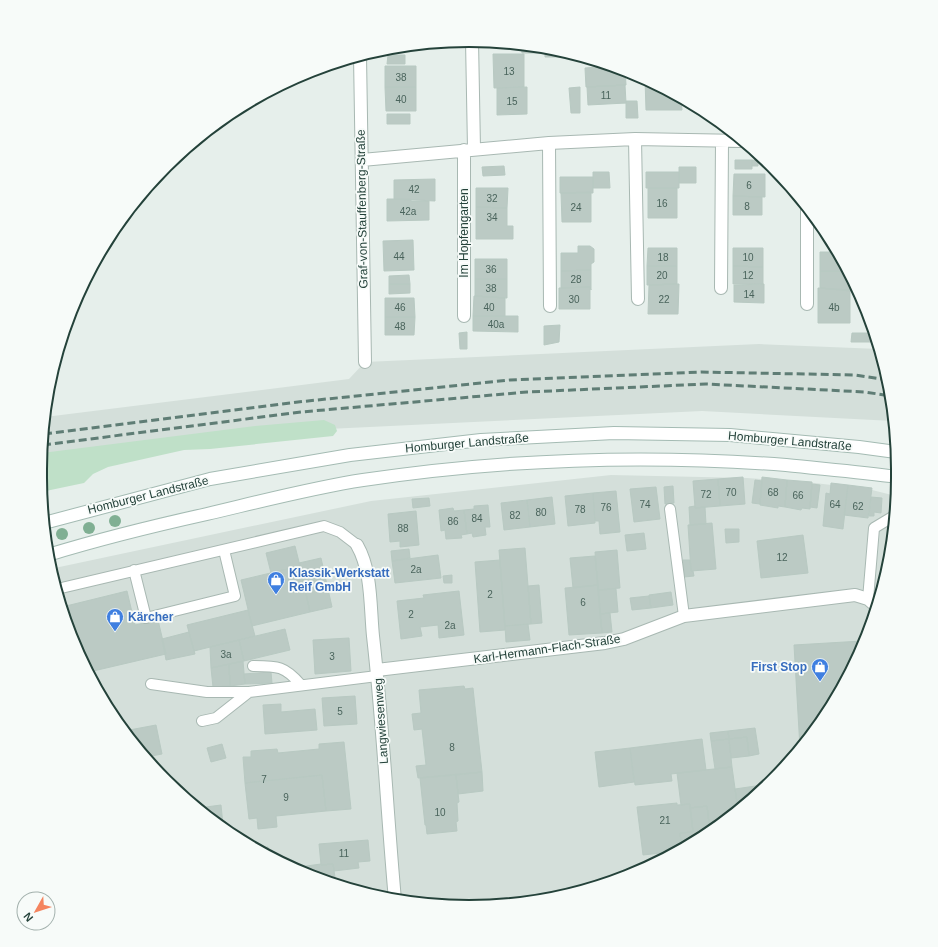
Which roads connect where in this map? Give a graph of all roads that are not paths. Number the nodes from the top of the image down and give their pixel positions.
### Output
1 (472, 47) edge
2 (360, 61) edge
3 (636, 139) junction
4 (722, 141) junction
5 (734, 141) edge
6 (549, 143) junction
7 (469, 150) junction
8 (362, 160) junction
9 (807, 216) edge
10 (721, 288) dead end
11 (638, 299) dead end
12 (807, 304) dead end
13 (550, 306) dead end
14 (464, 316) dead end
15 (365, 362) dead end
16 (890, 451) edge
17 (891, 477) edge
18 (670, 509) dead end
19 (889, 519) edge
20 (50, 521) edge
21 (357, 545) joint
22 (229, 549) junction
23 (54, 553) edge
24 (134, 570) junction
25 (61, 588) edge
26 (872, 603) edge
27 (684, 616) junction
28 (253, 666) dead end
29 (377, 673) junction
30 (151, 684) dead end
31 (301, 685) junction
32 (249, 692) junction
33 (202, 721) dead end
34 (394, 893) edge

1 - 7 street, Im Hopfengarten
2 - 8 street, Graf-von-Stauffenberg-Straße
3 - 4 street
3 - 6 street
3 - 11 street
4 - 5 street
4 - 10 street
6 - 7 street
6 - 13 street
7 - 8 street
7 - 14 street, Im Hopfengarten
8 - 15 street, Graf-von-Stauffenberg-Straße
9 - 12 street
16 - 20 street, Homburger Landstraße
17 - 23 street, Homburger Landstraße
18 - 27 lane
19 - 26 lane
21 - 22 lane
21 - 29 street, Langwiesenweg
22 - 24 lane
22 - 24 lane
24 - 25 lane
26 - 27 street, Karl-Hermann-Flach-Straße
27 - 29 street, Karl-Hermann-Flach-Straße
28 - 31 lane
29 - 31 lane
29 - 34 street, Langwiesenweg
30 - 32 lane
31 - 32 lane
32 - 33 lane

